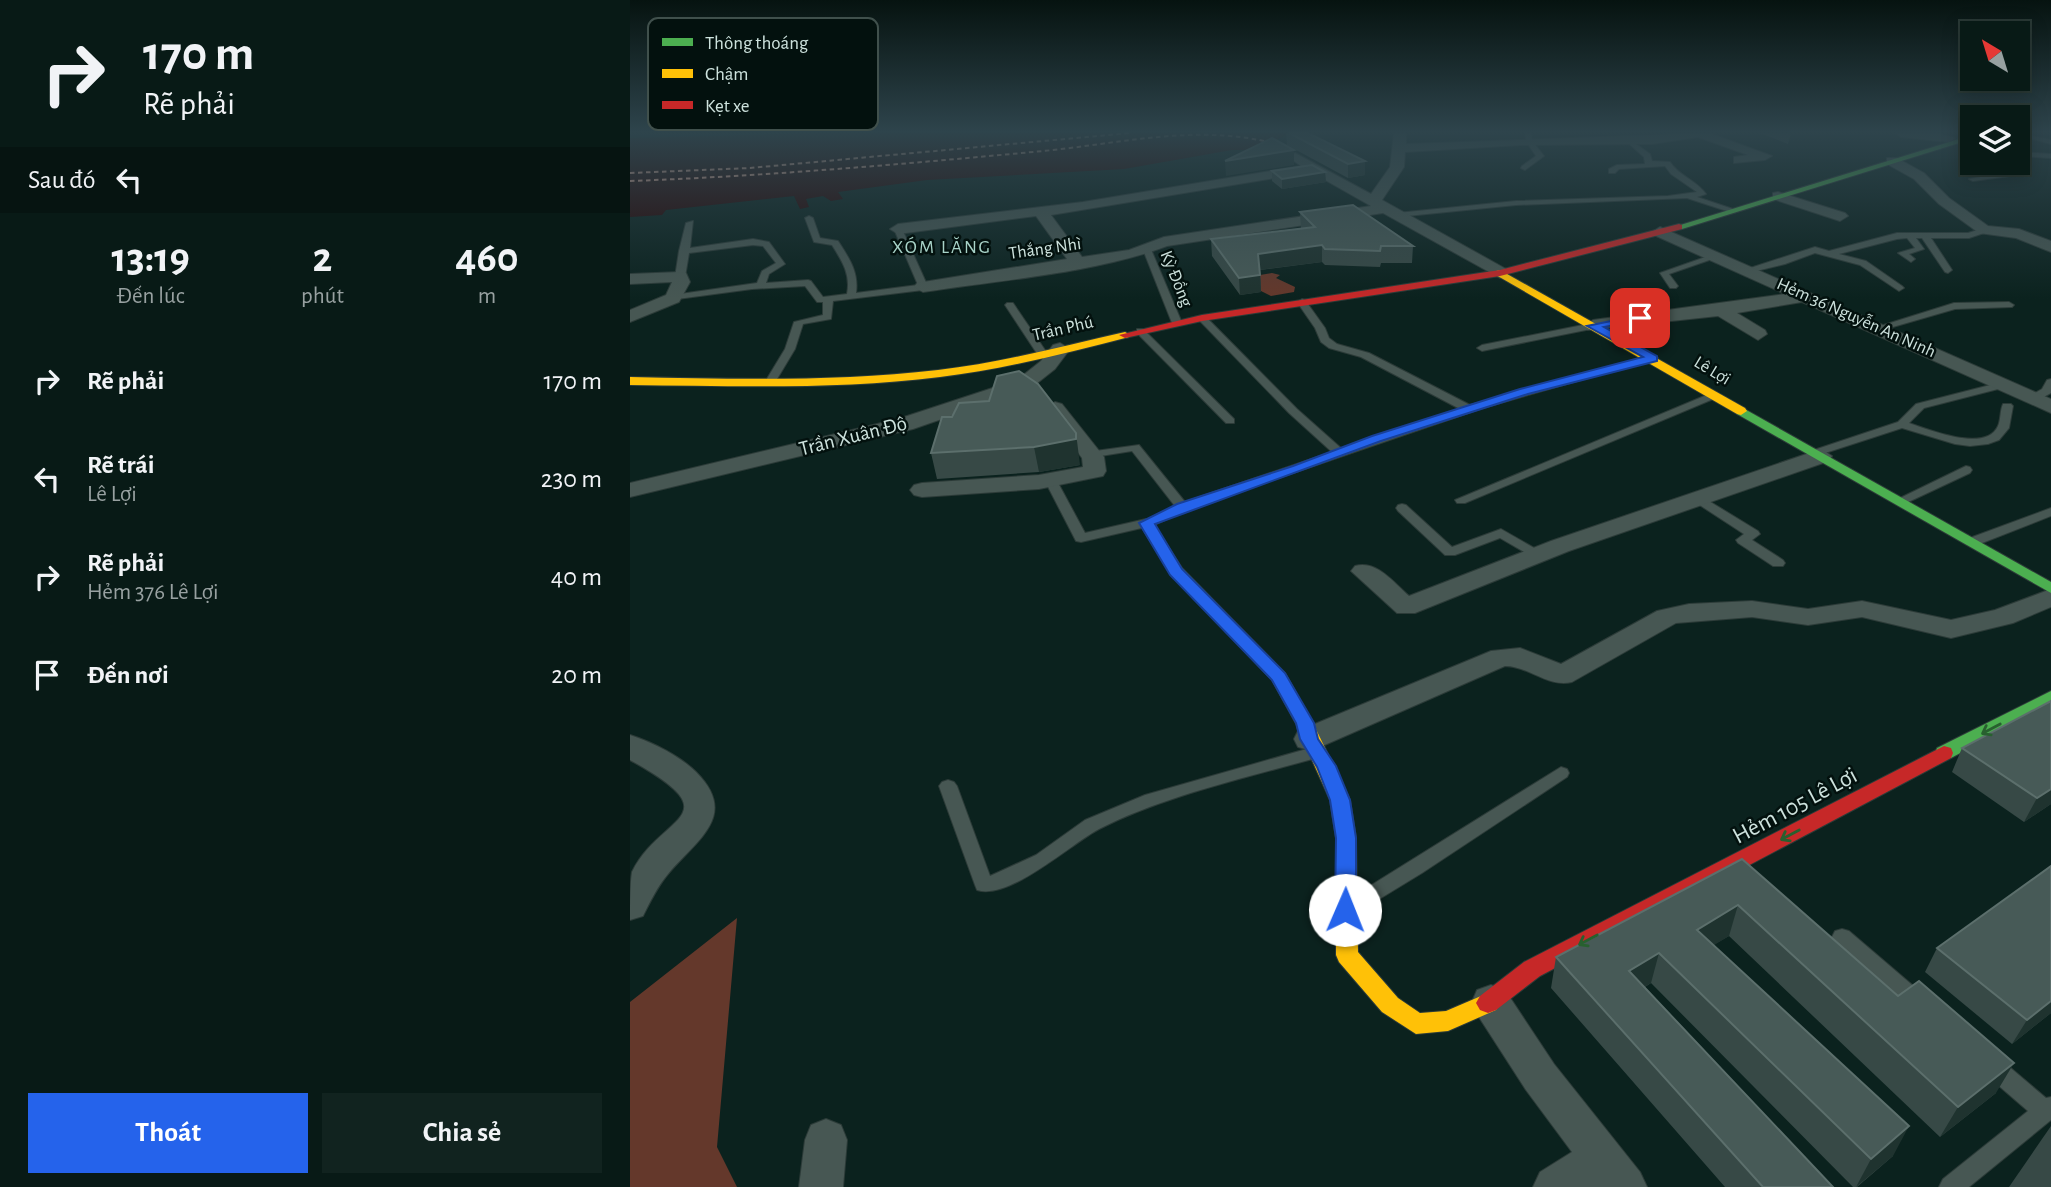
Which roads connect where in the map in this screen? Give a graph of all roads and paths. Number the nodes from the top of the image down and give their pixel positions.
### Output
1 (1187, 188) edge
2 (1351, 188) edge
3 (1391, 188) edge
4 (1697, 188) edge
5 (1803, 188) edge
6 (1931, 188) edge
7 (1778, 196) junction
8 (1688, 197) junction
9 (1386, 208) junction
10 (1730, 211) junction
11 (1041, 212) junction
12 (1840, 216) dead end
13 (809, 218) dead end
14 (690, 222) dead end
15 (898, 229) joint
16 (1984, 230) junction
17 (1660, 232) junction
18 (1909, 235) junction
19 (1925, 236) junction
20 (1146, 247) junction
21 (2051, 247) edge
22 (683, 251) junction
23 (1829, 254) junction
24 (1717, 256) junction
25 (1912, 259) dead end
26 (1079, 264) junction
27 (1748, 270) junction
28 (1948, 270) dead end
29 (1500, 273) junction
30 (680, 277) junction
31 (630, 279) edge
32 (760, 286) junction
33 (1672, 286) dead end
34 (923, 287) junction
35 (1899, 288) dead end
36 (851, 297) junction
37 (1802, 297) junction
38 (673, 299) junction
39 (828, 299) junction
40 (1302, 302) junction
41 (2009, 304) dead end
42 (1010, 305) dead end
43 (1721, 310) junction
44 (630, 317) edge
45 (1202, 318) junction
46 (1177, 323) junction
47 (1593, 326) junction
48 (1879, 328) junction
49 (1140, 331) junction
50 (1758, 334) dead end
51 (1482, 348) dead end
52 (1051, 351) junction
53 (1653, 358) junction
54 (630, 381) edge
55 (770, 382) junction
56 (2051, 382) edge
57 (1024, 384) junction
58 (2002, 385) junction
59 (1714, 395) junction
60 (2032, 399) junction
61 (2007, 406) dead end
62 (2051, 407) edge
63 (1469, 409) junction
64 (1230, 421) dead end
65 (1902, 424) junction
66 (1340, 453) junction
67 (1092, 455) junction
68 (1818, 455) junction
69 (1966, 470) dead end
70 (1051, 481) junction
71 (630, 490) edge
72 (922, 491) dead end
73 (1699, 499) junction
74 (1461, 500) dead end
75 (1900, 501) junction
76 (1182, 507) junction
77 (1402, 508) dead end
78 (2051, 512) edge
79 (1146, 523) junction
80 (1972, 542) junction
81 (1536, 553) junction
82 (1778, 564) dead end
83 (1364, 571) dead end
84 (2051, 588) edge
85 (2051, 597) edge
86 (2051, 697) edge
87 (630, 746) edge
88 (1313, 746) junction
89 (1561, 773) dead end
90 (948, 786) dead end
91 (630, 906) edge
92 (1345, 910) junction
93 (1842, 937) dead end
94 (1491, 1002) junction
95 (1934, 1015) edge
96 (1974, 1050) edge
97 (2048, 1109) edge
98 (826, 1140) dead end
99 (1613, 1172) edge
100 (821, 1187) edge
101 (1555, 1187) edge
102 (1952, 1187) edge

1 - 11 street
2 - 9 street, Lê Lợi
3 - 9 street
4 - 8 lane
5 - 7 main road, Trần Phú
6 - 16 street
7 - 10 main road, Trần Phú
7 - 12 street
8 - 9 lane
8 - 10 lane
9 - 20 street, Thắng Nhì
9 - 29 street, Lê Lợi
10 - 17 main road, Trần Phú
11 - 15 street
11 - 26 street
13 - 36 lane
14 - 22 lane
15 - 34 lane
16 - 19 lane
16 - 21 street
17 - 24 street, Hẻm 36 Nguyễn An Ninh
17 - 29 main road, Trần Phú
18 - 19 lane
18 - 23 lane
18 - 25 lane
19 - 28 lane
20 - 26 street, Thắng Nhì
20 - 46 lane, Kỳ Đồng
22 - 30 lane
22 - 32 lane
23 - 27 lane
23 - 35 lane
24 - 27 street, Hẻm 36 Nguyễn An Ninh
24 - 33 lane
26 - 34 street, Thắng Nhì
27 - 37 street, Hẻm 36 Nguyễn An Ninh
29 - 40 main road, Trần Phú
29 - 47 main road, Lê Lợi
30 - 31 street
30 - 38 street
32 - 38 lane
32 - 39 lane
34 - 36 lane, Thắng Nhì
36 - 39 lane, Thắng Nhì
37 - 43 street
37 - 48 street, Hẻm 36 Nguyễn An Ninh
38 - 44 street
39 - 55 lane
40 - 45 main road, Trần Phú
40 - 63 lane
41 - 48 lane
42 - 52 lane
43 - 47 street
43 - 50 street
45 - 46 main road, Trần Phú
45 - 66 lane
46 - 49 main road, Trần Phú
47 - 51 lane
47 - 53 main road, Lê Lợi
48 - 58 street, Hẻm 36 Nguyễn An Ninh
49 - 52 main road, Trần Phú
49 - 64 lane
52 - 55 main road, Trần Phú
52 - 57 street, Trần Xuân Độ
53 - 59 main road, Lê Lợi
53 - 63 lane
54 - 55 main road, Trần Phú
56 - 60 lane
57 - 67 street
57 - 71 street, Trần Xuân Độ
58 - 60 street, Hẻm 36 Nguyễn An Ninh
58 - 65 lane
59 - 68 main road, Lê Lợi
59 - 74 lane
60 - 62 street, Hẻm 36 Nguyễn An Ninh
61 - 65 lane
63 - 66 lane
65 - 68 lane
66 - 76 lane
67 - 70 street
67 - 76 lane
68 - 73 street
68 - 75 main road, Lê Lợi
69 - 75 lane
70 - 72 street
70 - 79 lane
73 - 81 street
73 - 82 lane
75 - 80 main road, Lê Lợi
76 - 79 main road
77 - 81 lane
78 - 80 lane
79 - 88 main road, Hẻm 105 Lê Lợi
80 - 84 main road, Lê Lợi
81 - 83 street
85 - 88 street
86 -> 94 main road, Hẻm 105 Lê Lợi
87 - 91 street
88 - 90 lane
88 - 92 main road, Hẻm 105 Lê Lợi
89 - 92 lane
92 - 94 main road, Hẻm 105 Lê Lợi
93 - 95 lane
94 - 99 street
96 - 97 lane
97 - 102 lane
98 - 100 street
99 - 101 street

